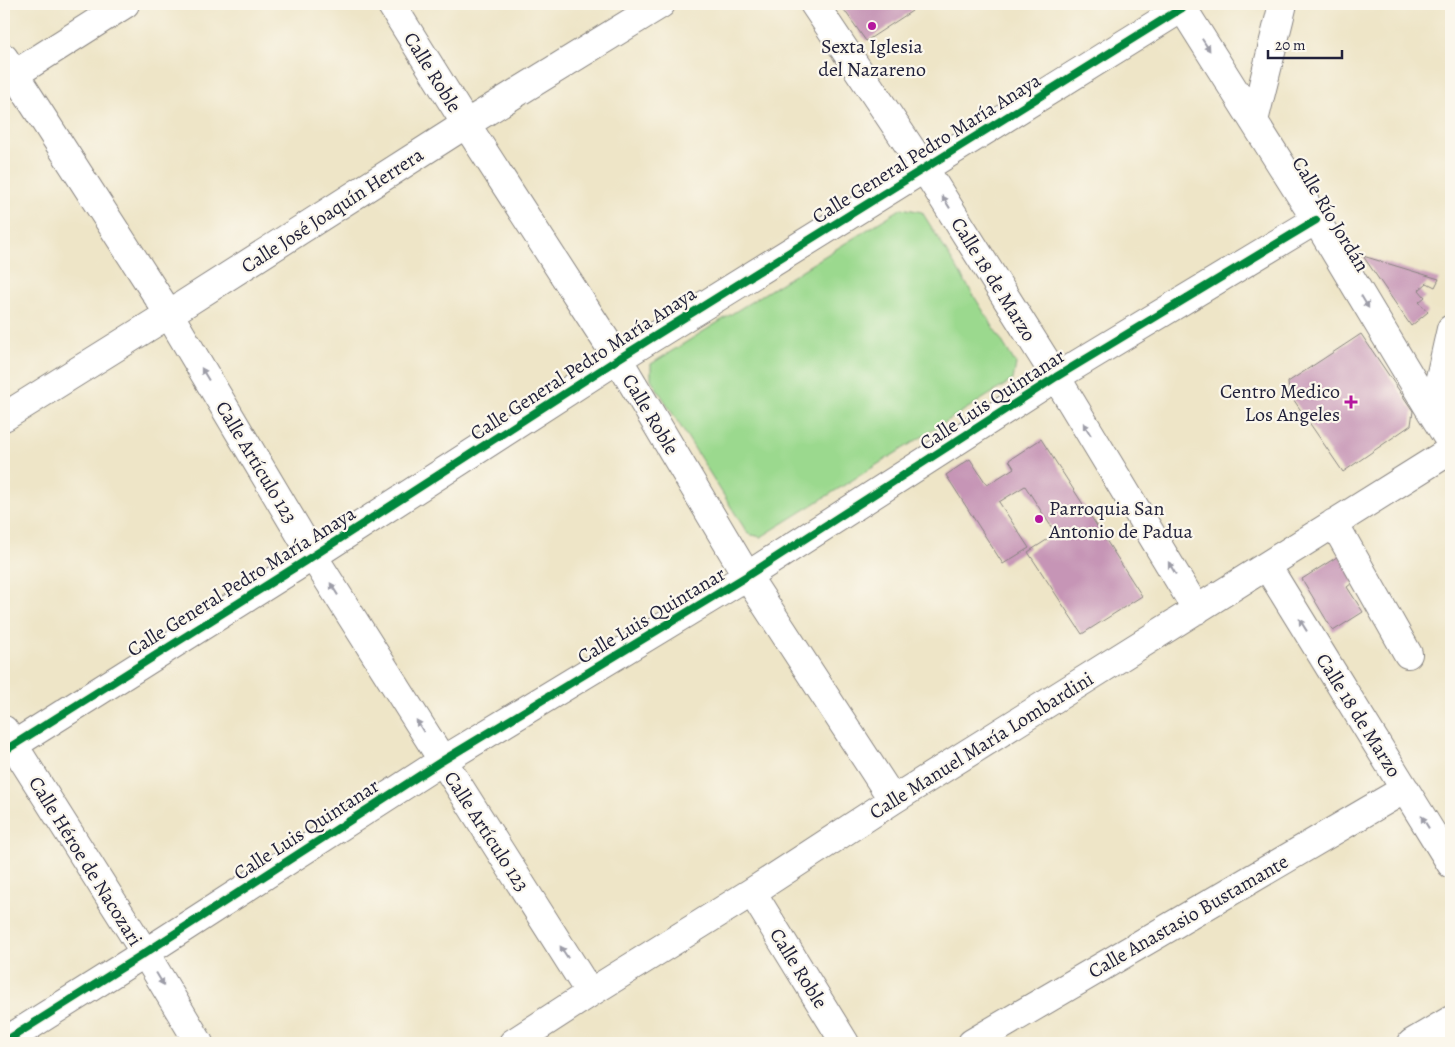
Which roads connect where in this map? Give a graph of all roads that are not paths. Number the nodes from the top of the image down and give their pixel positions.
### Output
1 (124, 4) edge
2 (391, 4) edge
3 (661, 4) edge
4 (814, 4) edge
5 (1282, 4) edge
6 (1181, 6) edge
7 (7, 71) edge
8 (1254, 120) junction
9 (466, 124) junction
10 (924, 168) junction
11 (1316, 220) junction
12 (168, 314) junction
13 (1451, 329) edge
14 (618, 359) junction
15 (1056, 377) junction
16 (1432, 413) junction
17 (4, 417) edge
18 (1451, 443) edge
19 (1451, 450) edge
20 (1334, 523) junction
21 (313, 556) junction
22 (1267, 566) junction
23 (747, 576) junction
24 (1197, 610) junction
25 (1408, 654) dead end
26 (7, 742) edge
27 (442, 761) junction
28 (1404, 789) junction
29 (893, 800) junction
30 (1451, 864) edge
31 (752, 892) junction
32 (145, 953) junction
33 (590, 993) junction
34 (1451, 1020) edge
35 (4, 1042) edge
36 (199, 1043) edge
37 (513, 1043) edge
38 (845, 1043) edge
39 (972, 1043) edge
40 (1412, 1043) edge

1 - 7 street
2 - 9 street, Calle Roble
3 - 9 street, Calle José Joaquín Herrera
4 - 10 street, Calle 18 de Marzo
5 - 8 street
6 -> 8 street, Calle Río Jordán
6 - 10 street, Calle General Pedro María Anaya
7 - 12 street, Calle Artículo 123
8 - 11 street, Calle Río Jordán
9 - 12 street, Calle José Joaquín Herrera
9 - 14 street, Calle Roble
10 - 14 street, Calle General Pedro María Anaya
15 -> 10 street, Calle 18 de Marzo
11 - 15 street, Calle Luis Quintanar
11 -> 16 street, Calle Río Jordán
12 - 17 street, Calle José Joaquín Herrera
21 -> 12 street, Calle Artículo 123
13 - 16 street
14 - 21 street, Calle General Pedro María Anaya
14 - 23 street, Calle Roble
15 - 23 street, Calle Luis Quintanar
24 -> 15 street, Calle 18 de Marzo
16 - 18 street, Calle Río Jordán
19 - 20 street, Calle Manuel María Lombardini
20 - 22 street, Calle Manuel María Lombardini
20 - 25 street
21 - 26 street, Calle General Pedro María Anaya
27 -> 21 street, Calle Artículo 123
22 - 24 street, Calle Manuel María Lombardini
28 -> 22 street, Calle 18 de Marzo
23 - 27 street, Calle Luis Quintanar
23 - 29 street, Calle Roble
24 - 29 street, Calle Manuel María Lombardini
26 - 32 street, Calle Héroe de Nacozari
27 - 32 street, Calle Luis Quintanar
33 -> 27 street, Calle Artículo 123
30 -> 28 street, Calle 18 de Marzo
28 - 39 street, Calle Anastasio Bustamante
29 - 31 street, Calle Manuel María Lombardini
31 - 33 street, Calle Manuel María Lombardini
31 - 38 street, Calle Roble
32 - 35 street, Calle Luis Quintanar
32 -> 36 street, Calle Héroe de Nacozari
33 - 37 street, Calle Manuel María Lombardini
34 - 40 street

